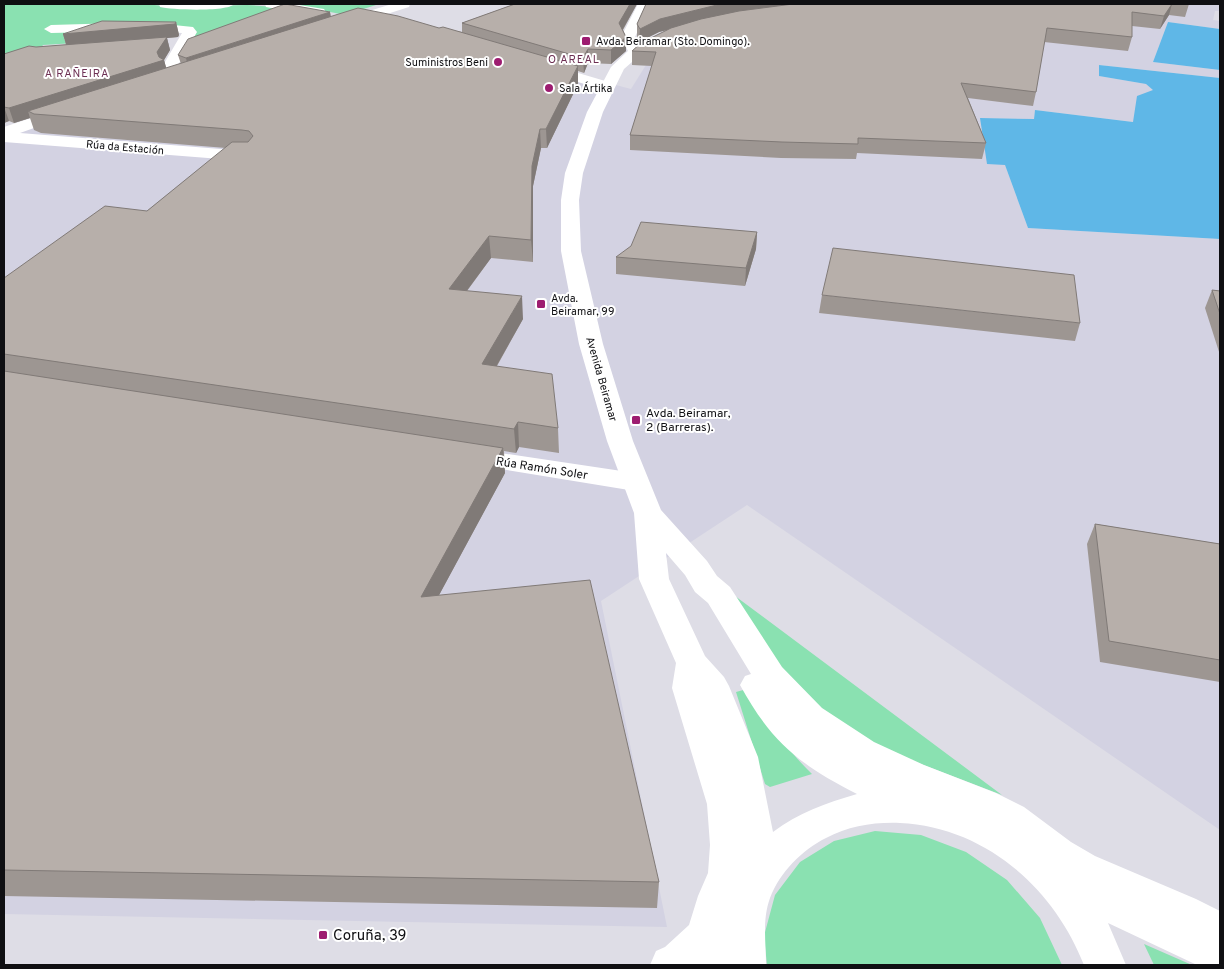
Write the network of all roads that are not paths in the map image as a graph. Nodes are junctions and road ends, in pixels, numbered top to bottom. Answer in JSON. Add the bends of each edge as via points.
{"nodes":[{"id":1,"x":165,"y":4,"type":"edge"},
{"id":2,"x":228,"y":4,"type":"edge"},
{"id":3,"x":271,"y":4,"type":"edge"},
{"id":4,"x":404,"y":4,"type":"edge"},
{"id":5,"x":644,"y":4,"type":"edge"},
{"id":6,"x":362,"y":17,"type":"junction"},
{"id":7,"x":390,"y":22,"type":"edge"},
{"id":8,"x":327,"y":28,"type":"edge"},
{"id":9,"x":51,"y":29,"type":"dead end"},
{"id":10,"x":682,"y":31,"type":"edge"},
{"id":11,"x":184,"y":42,"type":"junction"},
{"id":12,"x":165,"y":44,"type":"edge"},
{"id":13,"x":636,"y":52,"type":"junction"},
{"id":14,"x":531,"y":63,"type":"edge"},
{"id":15,"x":161,"y":81,"type":"edge"},
{"id":16,"x":607,"y":86,"type":"junction"},
{"id":17,"x":82,"y":106,"type":"edge"},
{"id":18,"x":4,"y":132,"type":"edge"},
{"id":19,"x":4,"y":138,"type":"edge"},
{"id":20,"x":246,"y":156,"type":"edge"},
{"id":21,"x":446,"y":453,"type":"edge"},
{"id":22,"x":635,"y":482,"type":"junction"},
{"id":23,"x":648,"y":513,"type":"junction"},
{"id":24,"x":706,"y":584,"type":"junction"},
{"id":25,"x":692,"y":663,"type":"junction"},
{"id":26,"x":920,"y":808,"type":"junction"},
{"id":27,"x":819,"y":821,"type":"junction"},
{"id":28,"x":754,"y":840,"type":"junction"},
{"id":29,"x":742,"y":878,"type":"junction"},
{"id":30,"x":1070,"y":898,"type":"junction"},
{"id":31,"x":1220,"y":932,"type":"edge"},
{"id":32,"x":707,"y":951,"type":"edge"},
{"id":33,"x":1220,"y":955,"type":"edge"},
{"id":34,"x":671,"y":965,"type":"edge"},
{"id":35,"x":745,"y":965,"type":"edge"},
{"id":36,"x":1105,"y":965,"type":"edge"}],
"edges":[{"from":1,"to":2,"type":"main road"},
{"from":3,"to":6,"type":"main road"},
{"from":4,"to":6,"type":"main road"},
{"from":5,"to":13,"type":"main road","via":[[628,37]]},
{"from":6,"to":7,"type":"main road"},
{"from":6,"to":8,"type":"main road"},
{"from":9,"to":11,"type":"main road","via":[[164,27],[188,30],[190,32]]},
{"from":10,"to":13,"type":"main road","name":"Avenida Beiramar"},
{"from":11,"to":12,"type":"main road"},
{"from":11,"to":15,"type":"main road","via":[[169,67],[191,72]]},
{"from":13,"to":16,"type":"main road","name":"Avenida Beiramar","via":[[618,67]]},
{"from":14,"to":16,"type":"main road"},
{"from":16,"to":22,"type":"main road","name":"Avenida Beiramar","via":[[574,173],[570,200],[571,251],[591,344]]},
{"from":17,"to":18,"type":"main road"},
{"from":19,"to":20,"type":"main road","name":"Rúa da Estación"},
{"from":21,"to":22,"type":"main road","name":"Rúa Ramón Soler"},
{"from":22,"to":23,"type":"main road","name":"Avenida Beiramar"},
{"from":23,"to":24,"type":"main road","name":"Avenida Beiramar"},
{"from":23,"to":25,"type":"main road","name":"Avenida Beiramar","via":[[654,579]]},
{"from":24,"to":26,"type":"main road","name":"Avenida Beiramar","via":[[704,598],[764,697],[798,739],[850,774]]},
{"from":24,"to":31,"type":"main road","via":[[719,595],[770,676],[810,718],[834,736],[911,776],[983,804],[1011,819],[1056,854],[1081,868]]},
{"from":25,"to":28,"type":"main road","name":"Avenida Beiramar","via":[[712,686],[740,757]]},
{"from":25,"to":29,"type":"main road","via":[[689,688],[726,804],[729,845]]},
{"from":26,"to":27,"type":"main road","via":[[884,806],[858,809]]},
{"from":26,"to":30,"type":"main road","via":[[961,818],[1001,838],[1038,864]]},
{"from":27,"to":28,"type":"main road","via":[[788,826]]},
{"from":27,"to":29,"type":"main road","via":[[794,836],[772,857]]},
{"from":28,"to":29,"type":"main road","name":"Avenida Beiramar"},
{"from":29,"to":32,"type":"main road","via":[[715,903]]},
{"from":29,"to":35,"type":"main road","via":[[748,906],[743,932]]},
{"from":30,"to":33,"type":"main road","via":[[1100,900]]},
{"from":30,"to":36,"type":"main road","via":[[1093,934]]},
{"from":32,"to":34,"type":"main road"}]}
